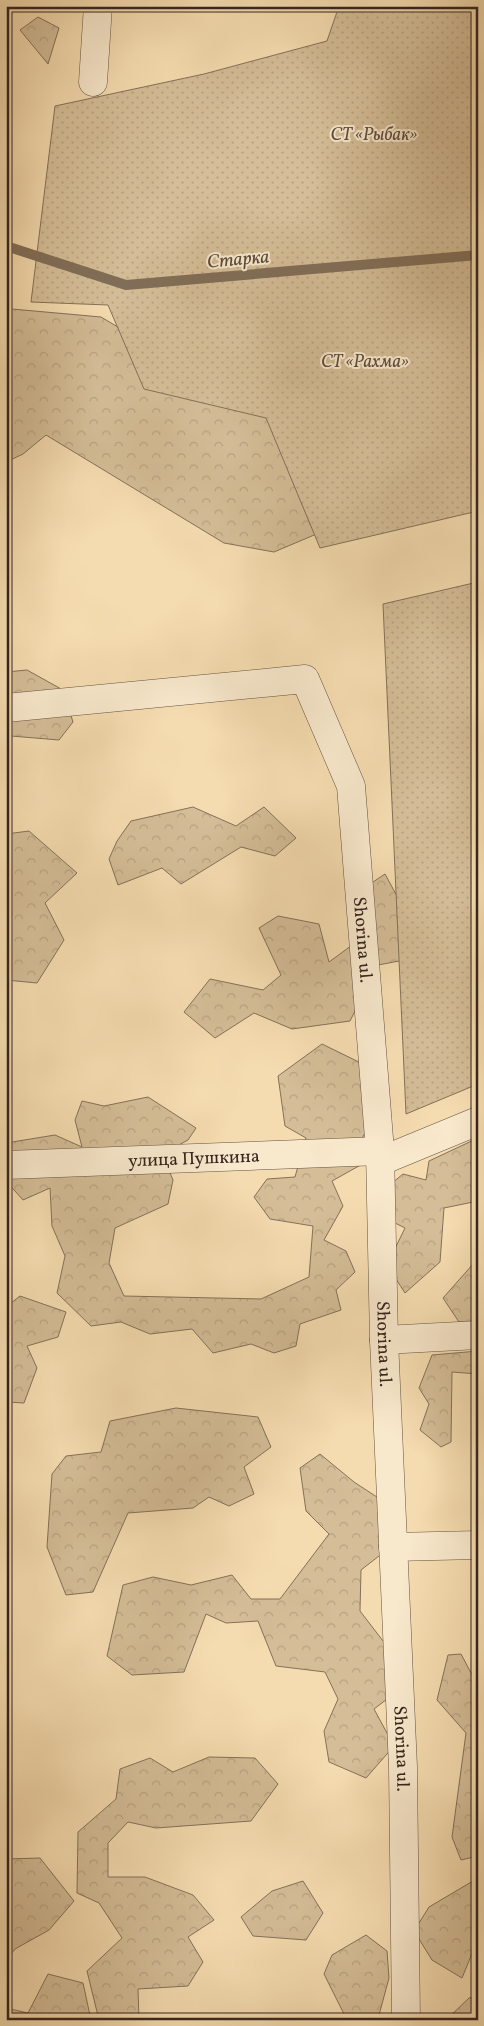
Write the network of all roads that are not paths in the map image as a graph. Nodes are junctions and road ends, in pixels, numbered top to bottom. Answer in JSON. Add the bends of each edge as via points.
{"nodes":[{"id":1,"x":98,"y":6,"type":"edge"},
{"id":2,"x":93,"y":82,"type":"dead end"},
{"id":3,"x":6,"y":708,"type":"edge"},
{"id":4,"x":478,"y":1121,"type":"edge"},
{"id":5,"x":381,"y":1156,"type":"junction"},
{"id":6,"x":6,"y":1165,"type":"edge"},
{"id":7,"x":478,"y":1335,"type":"edge"},
{"id":8,"x":384,"y":1340,"type":"junction"},
{"id":9,"x":478,"y":1545,"type":"edge"},
{"id":10,"x":393,"y":1547,"type":"junction"},
{"id":11,"x":406,"y":2020,"type":"edge"}],
"edges":[{"from":1,"to":2,"type":"street"},
{"from":3,"to":5,"type":"street","name":"Shorina ul.","via":[[305,679],[351,786]]},
{"from":4,"to":5,"type":"street"},
{"from":5,"to":6,"type":"street","name":"улица Пушкина"},
{"from":5,"to":8,"type":"street","name":"Shorina ul."},
{"from":7,"to":8,"type":"street"},
{"from":8,"to":10,"type":"street","name":"Shorina ul."},
{"from":9,"to":10,"type":"street"},
{"from":10,"to":11,"type":"street","name":"Shorina ul.","via":[[403,1768]]}]}
